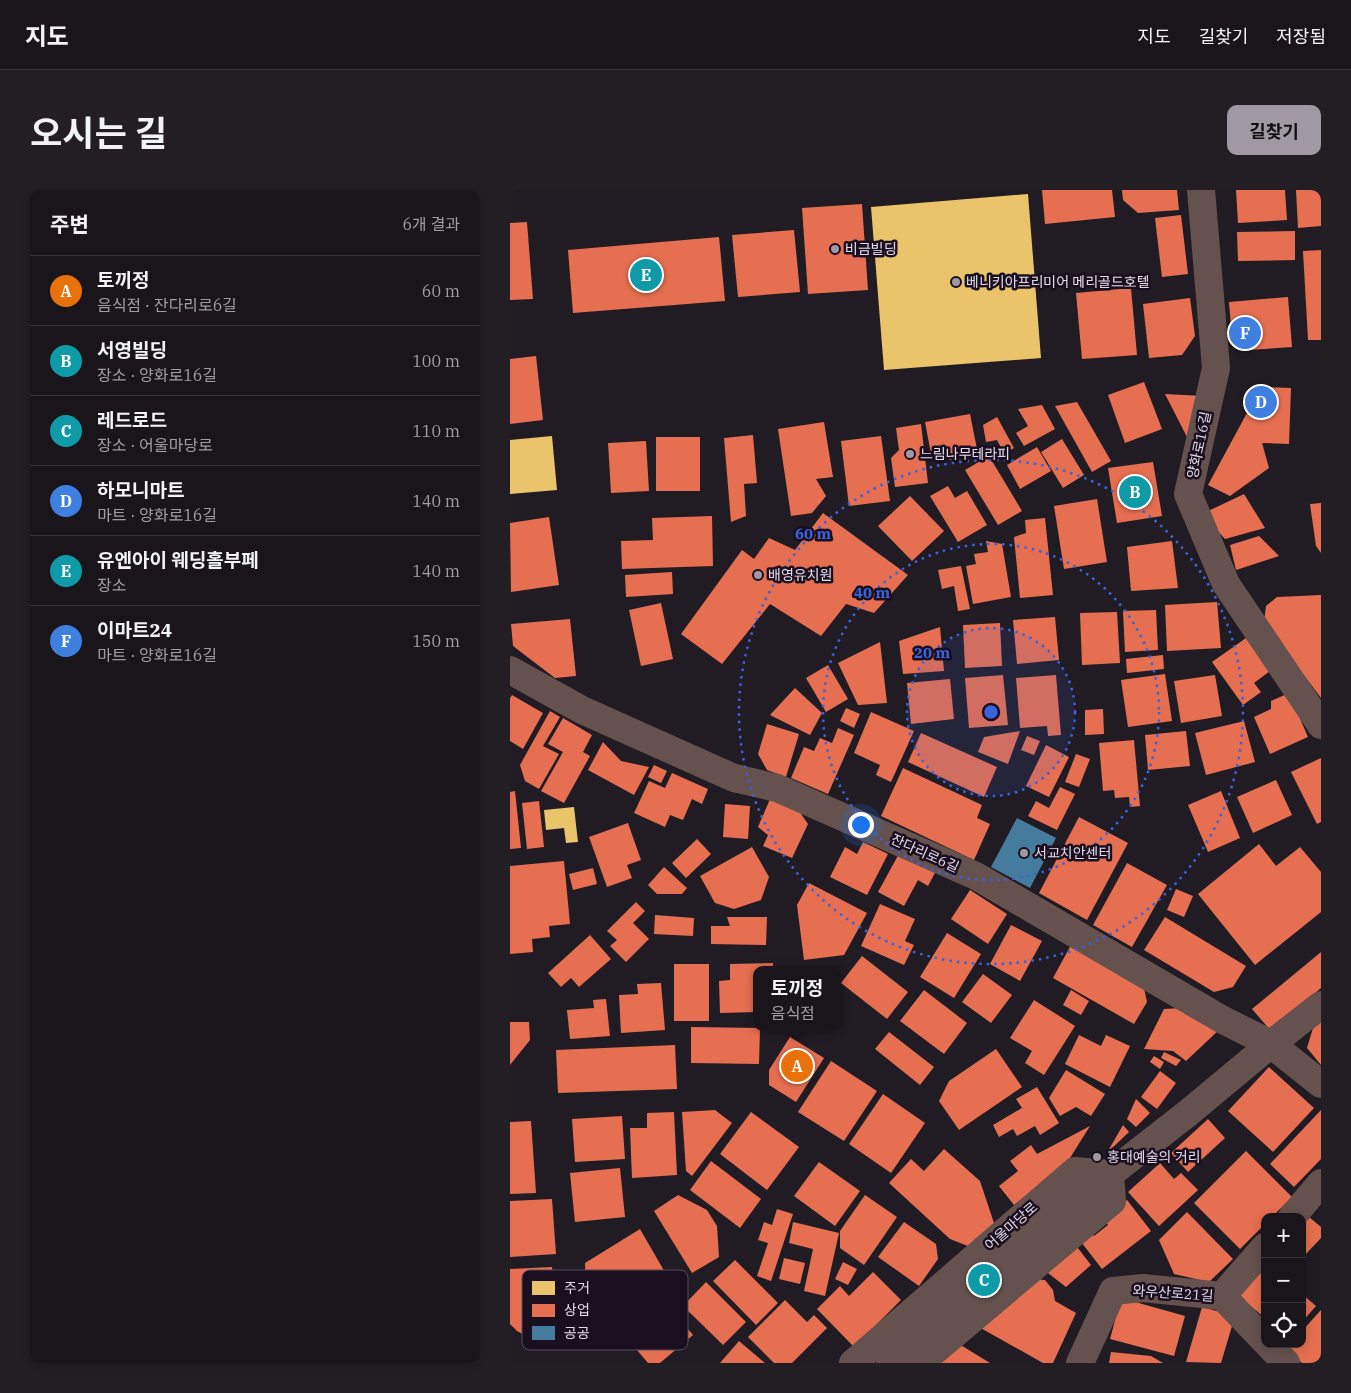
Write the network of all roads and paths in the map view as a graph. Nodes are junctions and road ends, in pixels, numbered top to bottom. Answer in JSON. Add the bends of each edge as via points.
{"nodes":[{"id":1,"x":1200,"y":190,"type":"edge"},
{"id":2,"x":510,"y":670,"type":"edge"},
{"id":3,"x":1321,"y":725,"type":"edge"},
{"id":4,"x":1321,"y":1005,"type":"edge"},
{"id":5,"x":1271,"y":1044,"type":"junction"},
{"id":6,"x":1321,"y":1084,"type":"edge"},
{"id":7,"x":1110,"y":1174,"type":"junction"},
{"id":8,"x":1321,"y":1183,"type":"edge"},
{"id":9,"x":1295,"y":1213,"type":"edge"},
{"id":10,"x":1261,"y":1252,"type":"edge"},
{"id":11,"x":1222,"y":1296,"type":"junction"},
{"id":12,"x":1261,"y":1337,"type":"edge"},
{"id":13,"x":1272,"y":1348,"type":"edge"},
{"id":14,"x":853,"y":1363,"type":"edge"},
{"id":15,"x":890,"y":1363,"type":"edge"},
{"id":16,"x":920,"y":1363,"type":"edge"},
{"id":17,"x":1080,"y":1363,"type":"edge"},
{"id":18,"x":1286,"y":1363,"type":"edge"}],
"edges":[{"from":1,"to":3,"type":"street","name":"양화로16길","via":[[1216,368],[1188,494],[1226,584]]},
{"from":2,"to":5,"type":"street","name":"잔다리로6길","via":[[582,710],[734,778],[777,788],[976,876],[1223,1020]]},
{"from":4,"to":5,"type":"street"},
{"from":5,"to":6,"type":"street"},
{"from":5,"to":7,"type":"street"},
{"from":7,"to":14,"type":"street","name":"어울마당로","via":[[1075,1171]]},
{"from":7,"to":15,"type":"street","via":[[1084,1189]]},
{"from":7,"to":16,"type":"street","via":[[1112,1201]]},
{"from":8,"to":9,"type":"street"},
{"from":10,"to":11,"type":"street","name":"와우산로21길"},
{"from":11,"to":12,"type":"street","name":"와우산로21길"},
{"from":11,"to":17,"type":"street","name":"와우산로21길","via":[[1143,1288],[1113,1291]]},
{"from":13,"to":18,"type":"street"}]}
